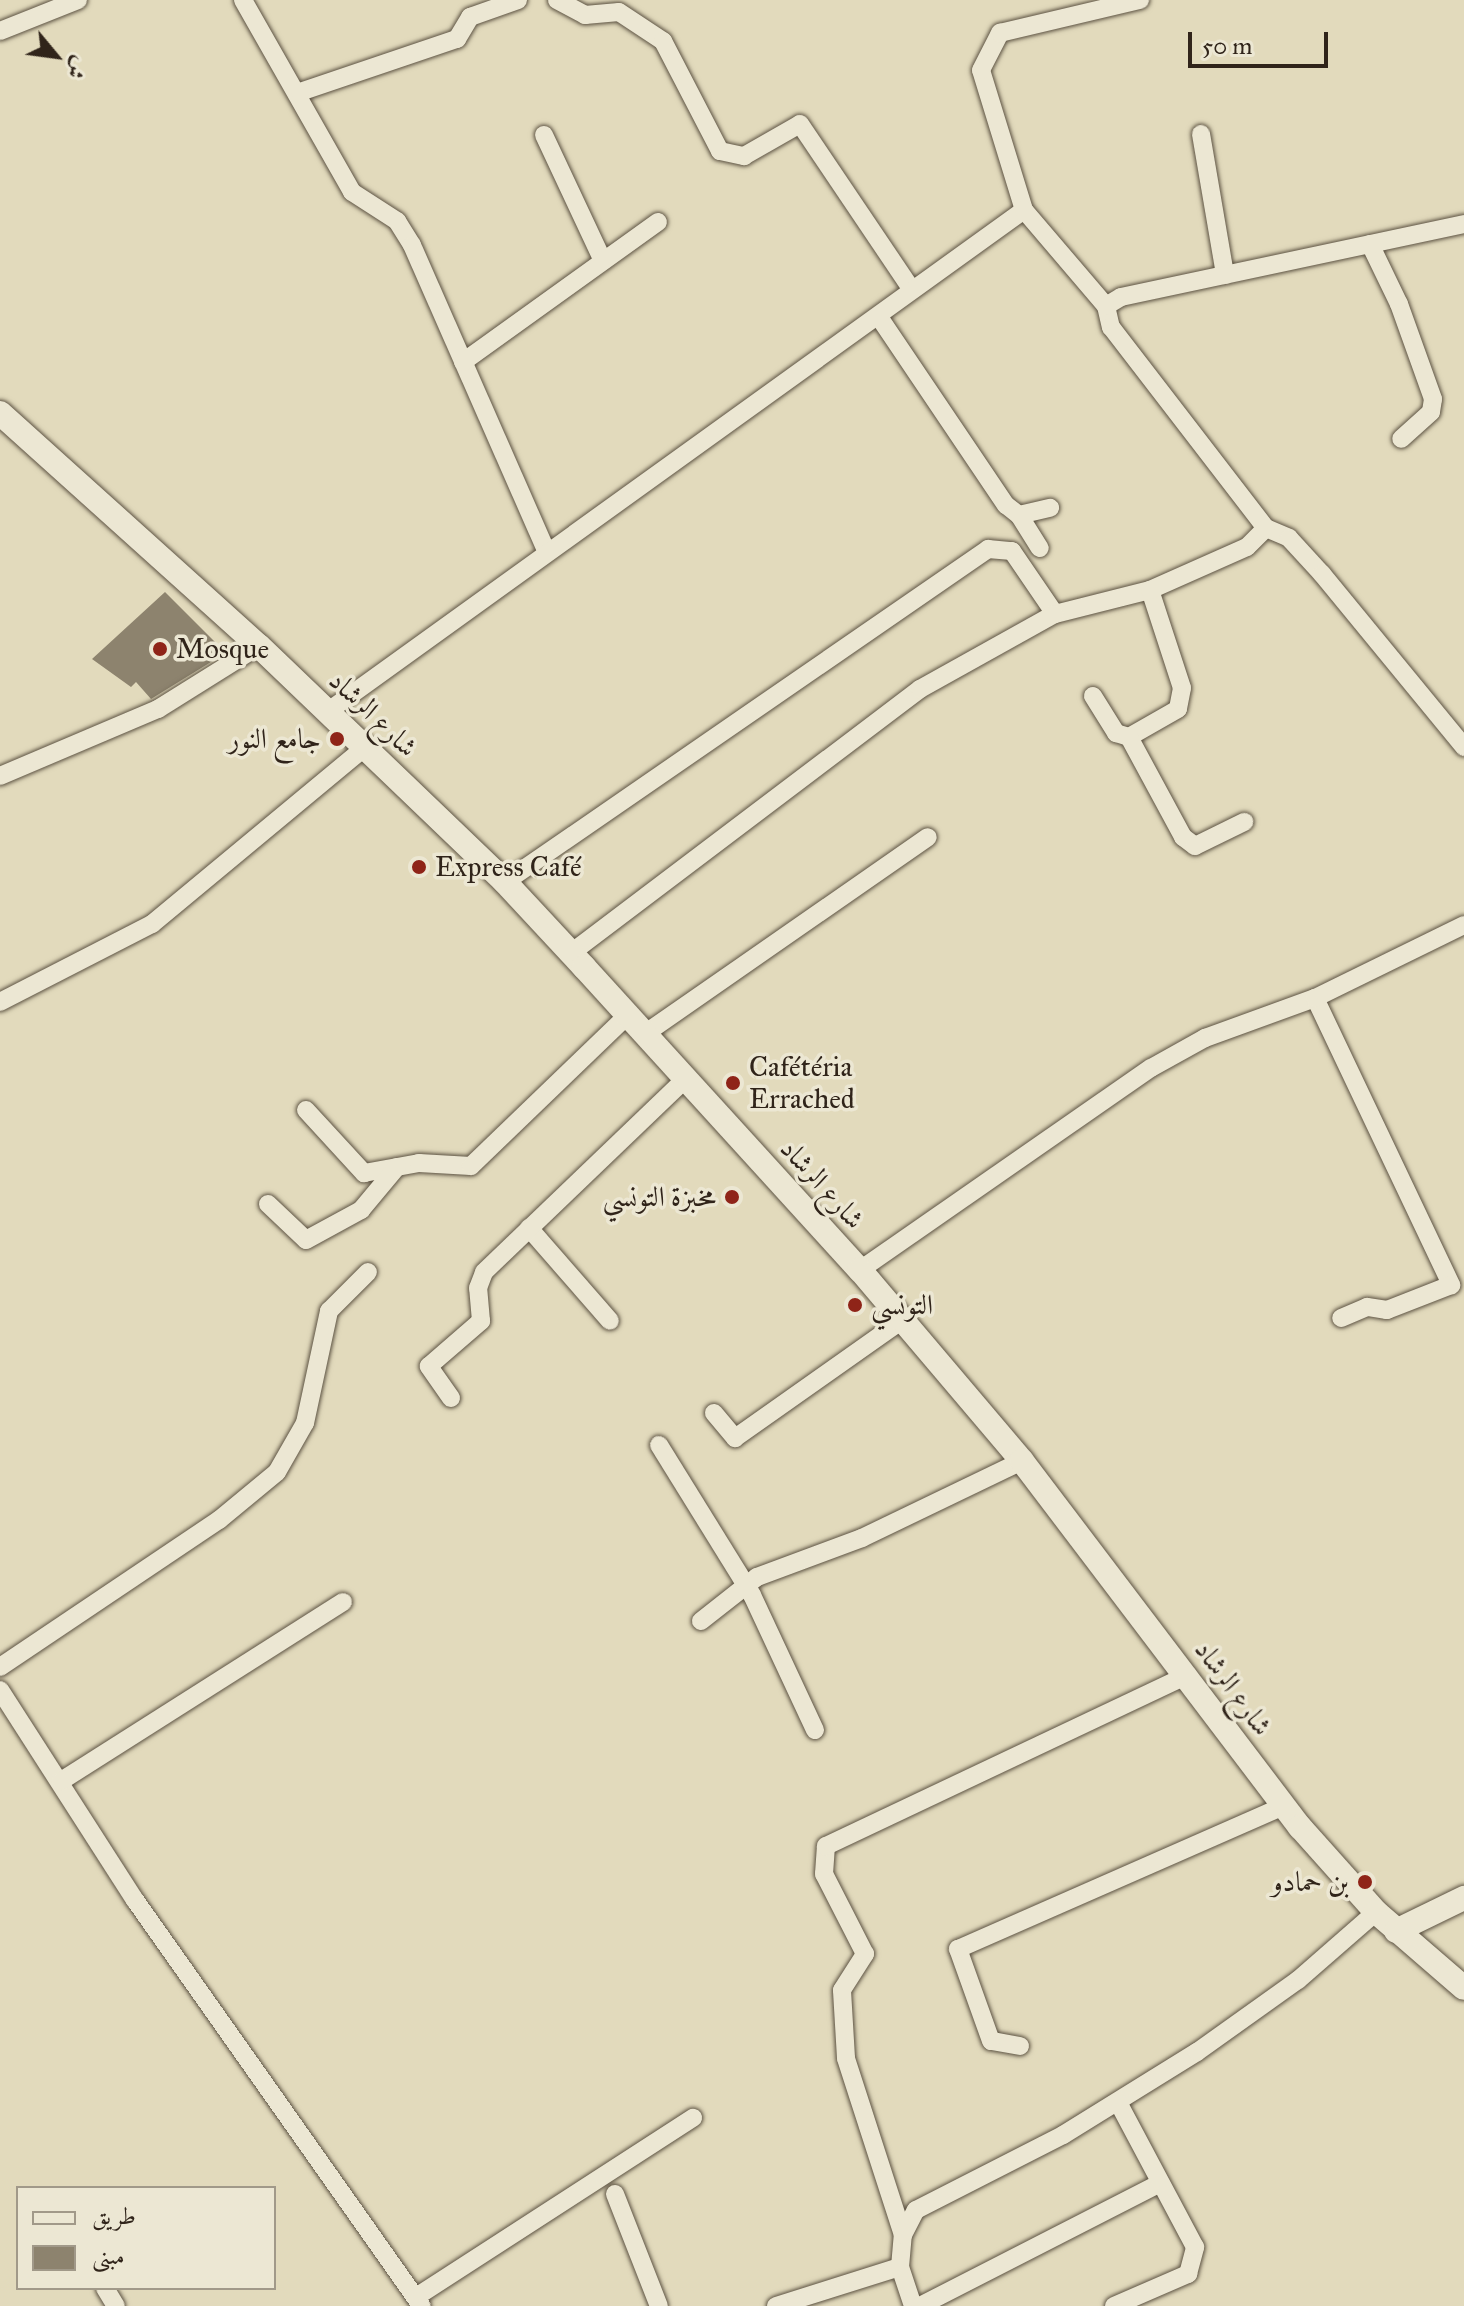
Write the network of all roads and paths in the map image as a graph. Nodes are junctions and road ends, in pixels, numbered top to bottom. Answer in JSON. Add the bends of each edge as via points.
{"nodes":[{"id":1,"x":78,"y":0,"type":"edge"},
{"id":2,"x":243,"y":0,"type":"edge"},
{"id":3,"x":518,"y":0,"type":"edge"},
{"id":4,"x":557,"y":0,"type":"edge"},
{"id":5,"x":1140,"y":0,"type":"edge"},
{"id":6,"x":0,"y":31,"type":"edge"},
{"id":7,"x":300,"y":92,"type":"junction"},
{"id":8,"x":1201,"y":134,"type":"dead end"},
{"id":9,"x":544,"y":135,"type":"dead end"},
{"id":10,"x":1024,"y":210,"type":"junction"},
{"id":11,"x":658,"y":222,"type":"dead end"},
{"id":12,"x":1464,"y":224,"type":"edge"},
{"id":13,"x":1370,"y":244,"type":"junction"},
{"id":14,"x":603,"y":261,"type":"junction"},
{"id":15,"x":1225,"y":275,"type":"junction"},
{"id":16,"x":912,"y":290,"type":"junction"},
{"id":17,"x":1106,"y":306,"type":"junction"},
{"id":18,"x":879,"y":317,"type":"junction"},
{"id":19,"x":463,"y":362,"type":"junction"},
{"id":20,"x":0,"y":413,"type":"edge"},
{"id":21,"x":1401,"y":439,"type":"dead end"},
{"id":22,"x":1050,"y":508,"type":"dead end"},
{"id":23,"x":1019,"y":515,"type":"junction"},
{"id":24,"x":1266,"y":528,"type":"junction"},
{"id":25,"x":1040,"y":548,"type":"dead end"},
{"id":26,"x":546,"y":550,"type":"junction"},
{"id":27,"x":1150,"y":590,"type":"junction"},
{"id":28,"x":1055,"y":614,"type":"junction"},
{"id":29,"x":259,"y":646,"type":"junction"},
{"id":30,"x":1093,"y":696,"type":"dead end"},
{"id":31,"x":327,"y":712,"type":"junction"},
{"id":32,"x":1129,"y":737,"type":"junction"},
{"id":33,"x":365,"y":747,"type":"junction"},
{"id":34,"x":1464,"y":747,"type":"edge"},
{"id":35,"x":0,"y":776,"type":"edge"},
{"id":36,"x":1244,"y":822,"type":"dead end"},
{"id":37,"x":928,"y":837,"type":"dead end"},
{"id":38,"x":505,"y":882,"type":"junction"},
{"id":39,"x":1464,"y":925,"type":"edge"},
{"id":40,"x":571,"y":953,"type":"junction"},
{"id":41,"x":1315,"y":998,"type":"junction"},
{"id":42,"x":0,"y":1002,"type":"edge"},
{"id":43,"x":628,"y":1015,"type":"junction"},
{"id":44,"x":646,"y":1033,"type":"junction"},
{"id":45,"x":686,"y":1078,"type":"junction"},
{"id":46,"x":306,"y":1110,"type":"dead end"},
{"id":47,"x":399,"y":1165,"type":"junction"},
{"id":48,"x":268,"y":1204,"type":"dead end"},
{"id":49,"x":529,"y":1228,"type":"junction"},
{"id":50,"x":860,"y":1270,"type":"junction"},
{"id":51,"x":368,"y":1272,"type":"dead end"},
{"id":52,"x":1457,"y":1285,"type":"edge"},
{"id":53,"x":1341,"y":1318,"type":"dead end"},
{"id":54,"x":902,"y":1320,"type":"junction"},
{"id":55,"x":610,"y":1321,"type":"dead end"},
{"id":56,"x":451,"y":1398,"type":"dead end"},
{"id":57,"x":714,"y":1413,"type":"dead end"},
{"id":58,"x":659,"y":1445,"type":"dead end"},
{"id":59,"x":1022,"y":1461,"type":"junction"},
{"id":60,"x":746,"y":1584,"type":"junction"},
{"id":61,"x":343,"y":1602,"type":"dead end"},
{"id":62,"x":701,"y":1621,"type":"dead end"},
{"id":63,"x":0,"y":1667,"type":"edge"},
{"id":64,"x":1188,"y":1675,"type":"junction"},
{"id":65,"x":0,"y":1690,"type":"edge"},
{"id":66,"x":815,"y":1730,"type":"dead end"},
{"id":67,"x":61,"y":1781,"type":"junction"},
{"id":68,"x":1284,"y":1806,"type":"junction"},
{"id":69,"x":1464,"y":1898,"type":"edge"},
{"id":70,"x":1376,"y":1912,"type":"junction"},
{"id":71,"x":1396,"y":1931,"type":"junction"},
{"id":72,"x":1464,"y":1988,"type":"edge"},
{"id":73,"x":1020,"y":2046,"type":"dead end"},
{"id":74,"x":1118,"y":2102,"type":"junction"},
{"id":75,"x":693,"y":2118,"type":"dead end"},
{"id":76,"x":1160,"y":2183,"type":"junction"},
{"id":77,"x":615,"y":2194,"type":"dead end"},
{"id":78,"x":903,"y":2235,"type":"junction"},
{"id":79,"x":900,"y":2267,"type":"junction"},
{"id":80,"x":419,"y":2302,"type":"edge"},
{"id":81,"x":659,"y":2306,"type":"edge"},
{"id":82,"x":776,"y":2306,"type":"edge"},
{"id":83,"x":913,"y":2306,"type":"edge"},
{"id":84,"x":920,"y":2306,"type":"edge"},
{"id":85,"x":1114,"y":2306,"type":"edge"}],
"edges":[{"from":1,"to":6,"type":"street"},
{"from":2,"to":7,"type":"street"},
{"from":3,"to":7,"type":"street","via":[[470,17],[457,39]]},
{"from":4,"to":16,"type":"street","via":[[585,15],[619,12],[663,41],[720,151],[744,156],[800,124]]},
{"from":5,"to":10,"type":"street","via":[[1000,33],[981,70]]},
{"from":7,"to":19,"type":"street","via":[[352,192],[397,221]]},
{"from":8,"to":15,"type":"street"},
{"from":9,"to":14,"type":"street"},
{"from":10,"to":16,"type":"street"},
{"from":10,"to":17,"type":"street"},
{"from":11,"to":14,"type":"street"},
{"from":12,"to":13,"type":"street"},
{"from":13,"to":15,"type":"street"},
{"from":13,"to":21,"type":"street","via":[[1399,304],[1433,399],[1431,412]]},
{"from":14,"to":19,"type":"street"},
{"from":15,"to":17,"type":"street","via":[[1121,297]]},
{"from":16,"to":18,"type":"street"},
{"from":17,"to":24,"type":"street","via":[[1111,327]]},
{"from":18,"to":23,"type":"street"},
{"from":18,"to":26,"type":"street"},
{"from":19,"to":26,"type":"street"},
{"from":20,"to":29,"type":"street","name":"شارع الرشاد"},
{"from":22,"to":23,"type":"street"},
{"from":23,"to":25,"type":"street"},
{"from":24,"to":27,"type":"street","via":[[1247,547]]},
{"from":24,"to":34,"type":"street","via":[[1289,538],[1322,574]]},
{"from":26,"to":31,"type":"street"},
{"from":27,"to":28,"type":"street"},
{"from":27,"to":32,"type":"street","via":[[1182,688],[1178,709]]},
{"from":28,"to":38,"type":"street","via":[[1012,551],[988,549]]},
{"from":28,"to":40,"type":"street","via":[[920,689]]},
{"from":29,"to":31,"type":"street","name":"شارع الرشاد"},
{"from":29,"to":35,"type":"street","via":[[158,709]]},
{"from":30,"to":32,"type":"street","via":[[1116,733]]},
{"from":31,"to":33,"type":"street","name":"شارع الرشاد"},
{"from":32,"to":36,"type":"street","via":[[1183,837],[1195,846]]},
{"from":33,"to":38,"type":"street","name":"شارع الرشاد"},
{"from":33,"to":42,"type":"street","via":[[152,924]]},
{"from":37,"to":44,"type":"street"},
{"from":38,"to":40,"type":"street","name":"شارع الرشاد"},
{"from":39,"to":41,"type":"street"},
{"from":40,"to":43,"type":"street","name":"شارع الرشاد"},
{"from":41,"to":50,"type":"street","via":[[1205,1038],[1151,1068]]},
{"from":41,"to":52,"type":"street"},
{"from":43,"to":44,"type":"street","name":"شارع الرشاد"},
{"from":43,"to":47,"type":"street","via":[[471,1166]]},
{"from":44,"to":45,"type":"street","name":"شارع الرشاد"},
{"from":45,"to":49,"type":"street"},
{"from":45,"to":50,"type":"street","name":"شارع الرشاد"},
{"from":46,"to":47,"type":"street","via":[[364,1173]]},
{"from":47,"to":48,"type":"street","via":[[375,1199],[306,1240]]},
{"from":49,"to":55,"type":"street"},
{"from":49,"to":56,"type":"street","via":[[484,1272],[478,1288],[481,1321],[429,1366]]},
{"from":50,"to":54,"type":"street","name":"شارع الرشاد"},
{"from":51,"to":63,"type":"street","via":[[329,1311],[305,1423],[277,1472],[219,1520]]},
{"from":52,"to":53,"type":"street","via":[[1387,1310],[1367,1307]]},
{"from":54,"to":57,"type":"street","via":[[735,1438]]},
{"from":54,"to":59,"type":"street","name":"شارع الرشاد"},
{"from":58,"to":60,"type":"street","via":[[731,1568]]},
{"from":59,"to":60,"type":"street","via":[[862,1538]]},
{"from":59,"to":64,"type":"street","name":"شارع الرشاد"},
{"from":60,"to":62,"type":"street"},
{"from":60,"to":66,"type":"street"},
{"from":61,"to":67,"type":"street"},
{"from":64,"to":68,"type":"street","name":"شارع الرشاد"},
{"from":64,"to":78,"type":"street","via":[[826,1846],[824,1874],[865,1954],[842,1990],[846,2058]]},
{"from":65,"to":67,"type":"street"},
{"from":67,"to":80,"type":"street","via":[[293,2131]]},
{"from":68,"to":70,"type":"street","name":"شارع الرشاد"},
{"from":68,"to":73,"type":"street","via":[[958,1949],[991,2041]]},
{"from":69,"to":71,"type":"street"},
{"from":70,"to":71,"type":"street","name":"شارع الرشاد"},
{"from":70,"to":74,"type":"street","via":[[1298,1980]]},
{"from":71,"to":72,"type":"street","name":"شارع الرشاد"},
{"from":74,"to":76,"type":"street"},
{"from":74,"to":78,"type":"street","via":[[916,2210]]},
{"from":75,"to":80,"type":"street"},
{"from":76,"to":84,"type":"street"},
{"from":76,"to":85,"type":"street","via":[[1195,2247],[1188,2274]]},
{"from":77,"to":81,"type":"street"},
{"from":78,"to":79,"type":"street"},
{"from":79,"to":82,"type":"street"},
{"from":79,"to":83,"type":"street"}]}
